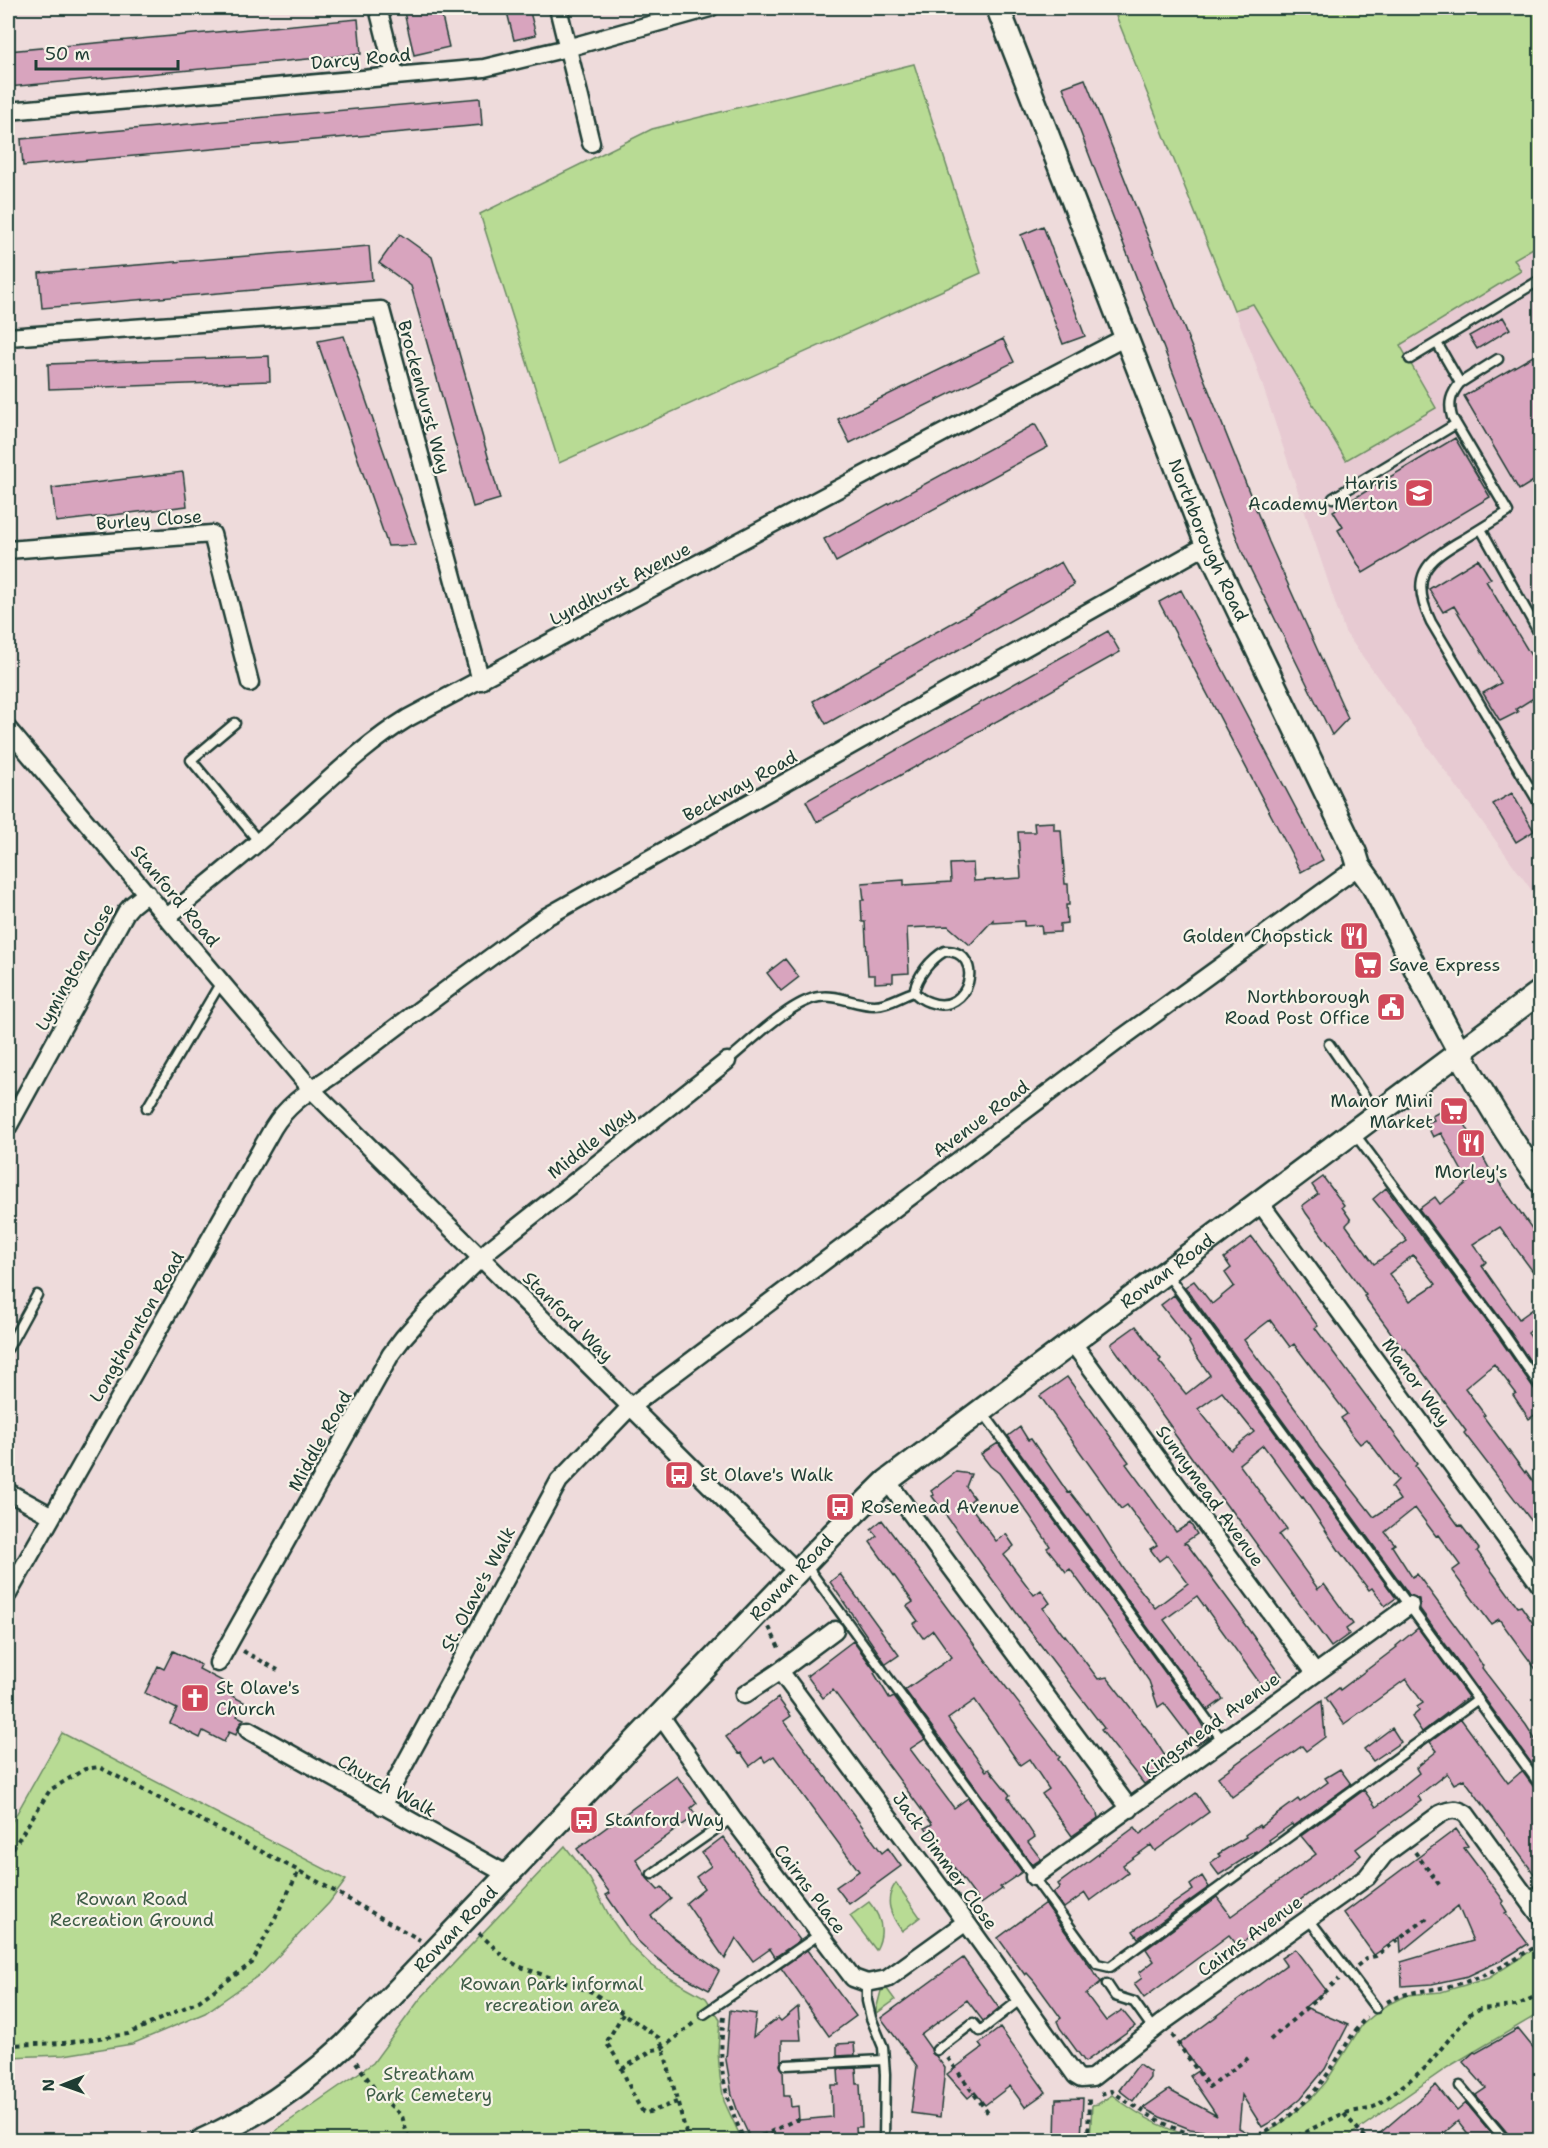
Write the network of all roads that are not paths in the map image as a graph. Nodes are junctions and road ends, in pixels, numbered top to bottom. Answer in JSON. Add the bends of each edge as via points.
{"nodes":[{"id":1,"x":378,"y":8,"type":"edge"},
{"id":2,"x":558,"y":8,"type":"edge"},
{"id":3,"x":710,"y":8,"type":"edge"},
{"id":4,"x":998,"y":8,"type":"edge"},
{"id":5,"x":567,"y":48,"type":"junction"},
{"id":6,"x":394,"y":75,"type":"junction"},
{"id":7,"x":8,"y":111,"type":"edge"},
{"id":8,"x":591,"y":143,"type":"dead end"},
{"id":9,"x":1540,"y":280,"type":"edge"},
{"id":10,"x":8,"y":337,"type":"edge"},
{"id":11,"x":1126,"y":337,"type":"junction"},
{"id":12,"x":1437,"y":343,"type":"junction"},
{"id":13,"x":1410,"y":359,"type":"dead end"},
{"id":14,"x":1498,"y":359,"type":"dead end"},
{"id":15,"x":1460,"y":383,"type":"junction"},
{"id":16,"x":1456,"y":424,"type":"junction"},
{"id":17,"x":1333,"y":498,"type":"dead end"},
{"id":18,"x":1481,"y":529,"type":"junction"},
{"id":19,"x":1207,"y":545,"type":"junction"},
{"id":20,"x":8,"y":550,"type":"edge"},
{"id":21,"x":1540,"y":635,"type":"edge"},
{"id":22,"x":481,"y":681,"type":"junction"},
{"id":23,"x":250,"y":683,"type":"dead end"},
{"id":24,"x":235,"y":723,"type":"dead end"},
{"id":25,"x":8,"y":729,"type":"edge"},
{"id":26,"x":1540,"y":805,"type":"edge"},
{"id":27,"x":259,"y":842,"type":"junction"},
{"id":28,"x":1359,"y":866,"type":"junction"},
{"id":29,"x":147,"y":893,"type":"junction"},
{"id":30,"x":167,"y":918,"type":"junction"},
{"id":31,"x":221,"y":982,"type":"junction"},
{"id":32,"x":914,"y":992,"type":"junction"},
{"id":33,"x":1540,"y":992,"type":"edge"},
{"id":34,"x":1329,"y":1044,"type":"dead end"},
{"id":35,"x":1461,"y":1052,"type":"junction"},
{"id":36,"x":727,"y":1060,"type":"joint"},
{"id":37,"x":312,"y":1090,"type":"junction"},
{"id":38,"x":147,"y":1108,"type":"dead end"},
{"id":39,"x":1378,"y":1114,"type":"junction"},
{"id":40,"x":8,"y":1127,"type":"edge"},
{"id":41,"x":1353,"y":1132,"type":"junction"},
{"id":42,"x":1540,"y":1181,"type":"edge"},
{"id":43,"x":1260,"y":1203,"type":"junction"},
{"id":44,"x":482,"y":1258,"type":"junction"},
{"id":45,"x":1166,"y":1272,"type":"junction"},
{"id":46,"x":37,"y":1295,"type":"dead end"},
{"id":47,"x":1072,"y":1342,"type":"junction"},
{"id":48,"x":8,"y":1348,"type":"edge"},
{"id":49,"x":1540,"y":1386,"type":"edge"},
{"id":50,"x":630,"y":1407,"type":"junction"},
{"id":51,"x":981,"y":1410,"type":"junction"},
{"id":52,"x":887,"y":1481,"type":"junction"},
{"id":53,"x":8,"y":1492,"type":"edge"},
{"id":54,"x":52,"y":1516,"type":"junction"},
{"id":55,"x":801,"y":1567,"type":"junction"},
{"id":56,"x":1540,"y":1585,"type":"edge"},
{"id":57,"x":8,"y":1594,"type":"edge"},
{"id":58,"x":1410,"y":1605,"type":"junction"},
{"id":59,"x":835,"y":1630,"type":"dead end"},
{"id":60,"x":218,"y":1663,"type":"dead end"},
{"id":61,"x":780,"y":1671,"type":"junction"},
{"id":62,"x":1315,"y":1673,"type":"junction"},
{"id":63,"x":744,"y":1695,"type":"dead end"},
{"id":64,"x":1478,"y":1699,"type":"junction"},
{"id":65,"x":660,"y":1715,"type":"junction"},
{"id":66,"x":248,"y":1730,"type":"dead end"},
{"id":67,"x":1222,"y":1740,"type":"junction"},
{"id":68,"x":1540,"y":1785,"type":"edge"},
{"id":69,"x":382,"y":1806,"type":"junction"},
{"id":70,"x":1130,"y":1809,"type":"junction"},
{"id":71,"x":732,"y":1818,"type":"junction"},
{"id":72,"x":652,"y":1874,"type":"dead end"},
{"id":73,"x":508,"y":1875,"type":"junction"},
{"id":74,"x":1034,"y":1877,"type":"junction"},
{"id":75,"x":1534,"y":1893,"type":"edge"},
{"id":76,"x":1540,"y":1916,"type":"edge"},
{"id":77,"x":1308,"y":1918,"type":"junction"},
{"id":78,"x":966,"y":1922,"type":"junction"},
{"id":79,"x":820,"y":1934,"type":"junction"},
{"id":80,"x":867,"y":1983,"type":"junction"},
{"id":81,"x":1107,"y":1984,"type":"dead end"},
{"id":82,"x":1021,"y":1999,"type":"junction"},
{"id":83,"x":1376,"y":2008,"type":"road end"},
{"id":84,"x":705,"y":2014,"type":"road end"},
{"id":85,"x":1158,"y":2026,"type":"junction"},
{"id":86,"x":939,"y":2049,"type":"road end"},
{"id":87,"x":884,"y":2060,"type":"junction"},
{"id":88,"x":786,"y":2065,"type":"dead end"},
{"id":89,"x":1076,"y":2076,"type":"joint"},
{"id":90,"x":1460,"y":2086,"type":"dead end"},
{"id":91,"x":203,"y":2140,"type":"edge"},
{"id":92,"x":884,"y":2140,"type":"edge"},
{"id":93,"x":1505,"y":2140,"type":"edge"}],
"edges":[{"from":1,"to":6,"type":"street"},
{"from":2,"to":5,"type":"street"},
{"from":3,"to":5,"type":"street","name":"Darcy Road"},
{"from":4,"to":11,"type":"main road","name":"Northborough Road"},
{"from":5,"to":6,"type":"street","name":"Darcy Road","via":[[500,65]]},
{"from":5,"to":8,"type":"street"},
{"from":6,"to":7,"type":"street","name":"Darcy Road"},
{"from":9,"to":12,"type":"lane"},
{"from":10,"to":22,"type":"street","name":"Brockenhurst Way","via":[[381,310]]},
{"from":11,"to":19,"type":"main road","name":"Northborough Road"},
{"from":11,"to":22,"type":"street","name":"Lyndhurst Avenue"},
{"from":12,"to":13,"type":"lane"},
{"from":12,"to":15,"type":"lane"},
{"from":14,"to":15,"type":"lane"},
{"from":15,"to":16,"type":"lane","via":[[1450,401]]},
{"from":16,"to":17,"type":"lane"},
{"from":16,"to":18,"type":"lane","via":[[1508,512]]},
{"from":18,"to":21,"type":"lane"},
{"from":18,"to":26,"type":"lane","via":[[1432,559],[1421,587],[1422,598],[1431,622]]},
{"from":19,"to":28,"type":"main road","name":"Northborough Road"},
{"from":19,"to":37,"type":"street","name":"Beckway Road","via":[[546,917]]},
{"from":20,"to":23,"type":"street","name":"Burley Close","via":[[212,534]]},
{"from":22,"to":27,"type":"street","name":"Lyndhurst Avenue","via":[[393,728]]},
{"from":24,"to":27,"type":"lane","via":[[191,760]]},
{"from":25,"to":29,"type":"street","name":"Stanford Road"},
{"from":27,"to":30,"type":"street","name":"Lyndhurst Avenue"},
{"from":28,"to":35,"type":"main road","name":"Northborough Road"},
{"from":28,"to":50,"type":"street","name":"Avenue Road","via":[[1106,1050]]},
{"from":29,"to":30,"type":"street","name":"Stanford Road"},
{"from":29,"to":40,"type":"street","name":"Lymington Close","via":[[126,912]]},
{"from":30,"to":31,"type":"street","name":"Stanford Road"},
{"from":31,"to":37,"type":"street","name":"Stanford Road"},
{"from":31,"to":38,"type":"lane"},
{"from":32,"to":32,"type":"lane","via":[[936,1005],[955,1002],[965,990],[968,965],[960,954],[945,951],[921,975]]},
{"from":32,"to":36,"type":"lane","via":[[874,1005],[821,996],[803,1001]]},
{"from":33,"to":35,"type":"main road","name":"Rowan Road"},
{"from":34,"to":39,"type":"lane"},
{"from":35,"to":39,"type":"main road","name":"Rowan Road"},
{"from":35,"to":42,"type":"main road","name":"Northborough Road","via":[[1498,1119]]},
{"from":36,"to":44,"type":"street","name":"Middle Way"},
{"from":37,"to":44,"type":"street","name":"Stanford Way"},
{"from":37,"to":54,"type":"street","name":"Longthornton Road","via":[[280,1116]]},
{"from":39,"to":41,"type":"main road","name":"Rowan Road"},
{"from":41,"to":43,"type":"main road","name":"Rowan Road"},
{"from":41,"to":49,"type":"lane"},
{"from":43,"to":45,"type":"main road","name":"Rowan Road"},
{"from":43,"to":56,"type":"street","name":"Manor Way"},
{"from":44,"to":50,"type":"street","name":"Stanford Way"},
{"from":44,"to":60,"type":"street","name":"Middle Road","via":[[395,1347]]},
{"from":45,"to":47,"type":"main road","name":"Rowan Road"},
{"from":45,"to":58,"type":"lane"},
{"from":46,"to":48,"type":"lane"},
{"from":47,"to":51,"type":"main road","name":"Rowan Road"},
{"from":47,"to":62,"type":"street","name":"Sunnymead Avenue"},
{"from":50,"to":55,"type":"street","name":"Stanford Way"},
{"from":50,"to":69,"type":"street","name":"St. Olave's Walk","via":[[559,1481]]},
{"from":51,"to":52,"type":"main road","name":"Rowan Road"},
{"from":51,"to":67,"type":"lane"},
{"from":52,"to":55,"type":"main road","name":"Rowan Road"},
{"from":52,"to":70,"type":"street"},
{"from":53,"to":54,"type":"street"},
{"from":54,"to":57,"type":"street","name":"Longthornton Road"},
{"from":55,"to":65,"type":"main road","name":"Rowan Road"},
{"from":55,"to":74,"type":"lane"},
{"from":58,"to":62,"type":"street","name":"Kingsmead Avenue"},
{"from":58,"to":64,"type":"lane"},
{"from":59,"to":61,"type":"street"},
{"from":61,"to":63,"type":"street"},
{"from":61,"to":78,"type":"street","name":"Jack Dimmer Close"},
{"from":62,"to":67,"type":"street","name":"Kingsmead Avenue"},
{"from":64,"to":68,"type":"lane"},
{"from":64,"to":74,"type":"lane","via":[[1110,1967],[1097,1964]]},
{"from":65,"to":71,"type":"street","name":"Cairns Place"},
{"from":65,"to":73,"type":"main road","name":"Rowan Road"},
{"from":66,"to":69,"type":"street","name":"Church Walk"},
{"from":67,"to":70,"type":"street","name":"Kingsmead Avenue"},
{"from":69,"to":73,"type":"street","name":"Church Walk"},
{"from":70,"to":74,"type":"street","name":"Kingsmead Avenue"},
{"from":71,"to":72,"type":"lane"},
{"from":71,"to":79,"type":"street","name":"Cairns Place"},
{"from":73,"to":91,"type":"main road","name":"Rowan Road","via":[[328,2060],[271,2104]]},
{"from":75,"to":76,"type":"street"},
{"from":75,"to":77,"type":"street","name":"Cairns Avenue","via":[[1458,1809],[1440,1814],[1384,1855],[1367,1877]]},
{"from":77,"to":83,"type":"lane"},
{"from":77,"to":85,"type":"street","name":"Cairns Avenue"},
{"from":78,"to":80,"type":"street","via":[[895,1974]]},
{"from":78,"to":82,"type":"street","name":"Jack Dimmer Close"},
{"from":79,"to":80,"type":"street","name":"Cairns Place","via":[[847,1971]]},
{"from":79,"to":84,"type":"lane"},
{"from":80,"to":87,"type":"lane","via":[[867,2001]]},
{"from":81,"to":85,"type":"lane","via":[[1115,1996],[1134,2001]]},
{"from":82,"to":86,"type":"lane","via":[[980,2031],[973,2023]]},
{"from":82,"to":89,"type":"street","name":"Jack Dimmer Close"},
{"from":85,"to":89,"type":"street","name":"Cairns Avenue","via":[[1092,2078]]},
{"from":87,"to":88,"type":"lane"},
{"from":87,"to":92,"type":"lane"},
{"from":90,"to":93,"type":"lane"}]}
